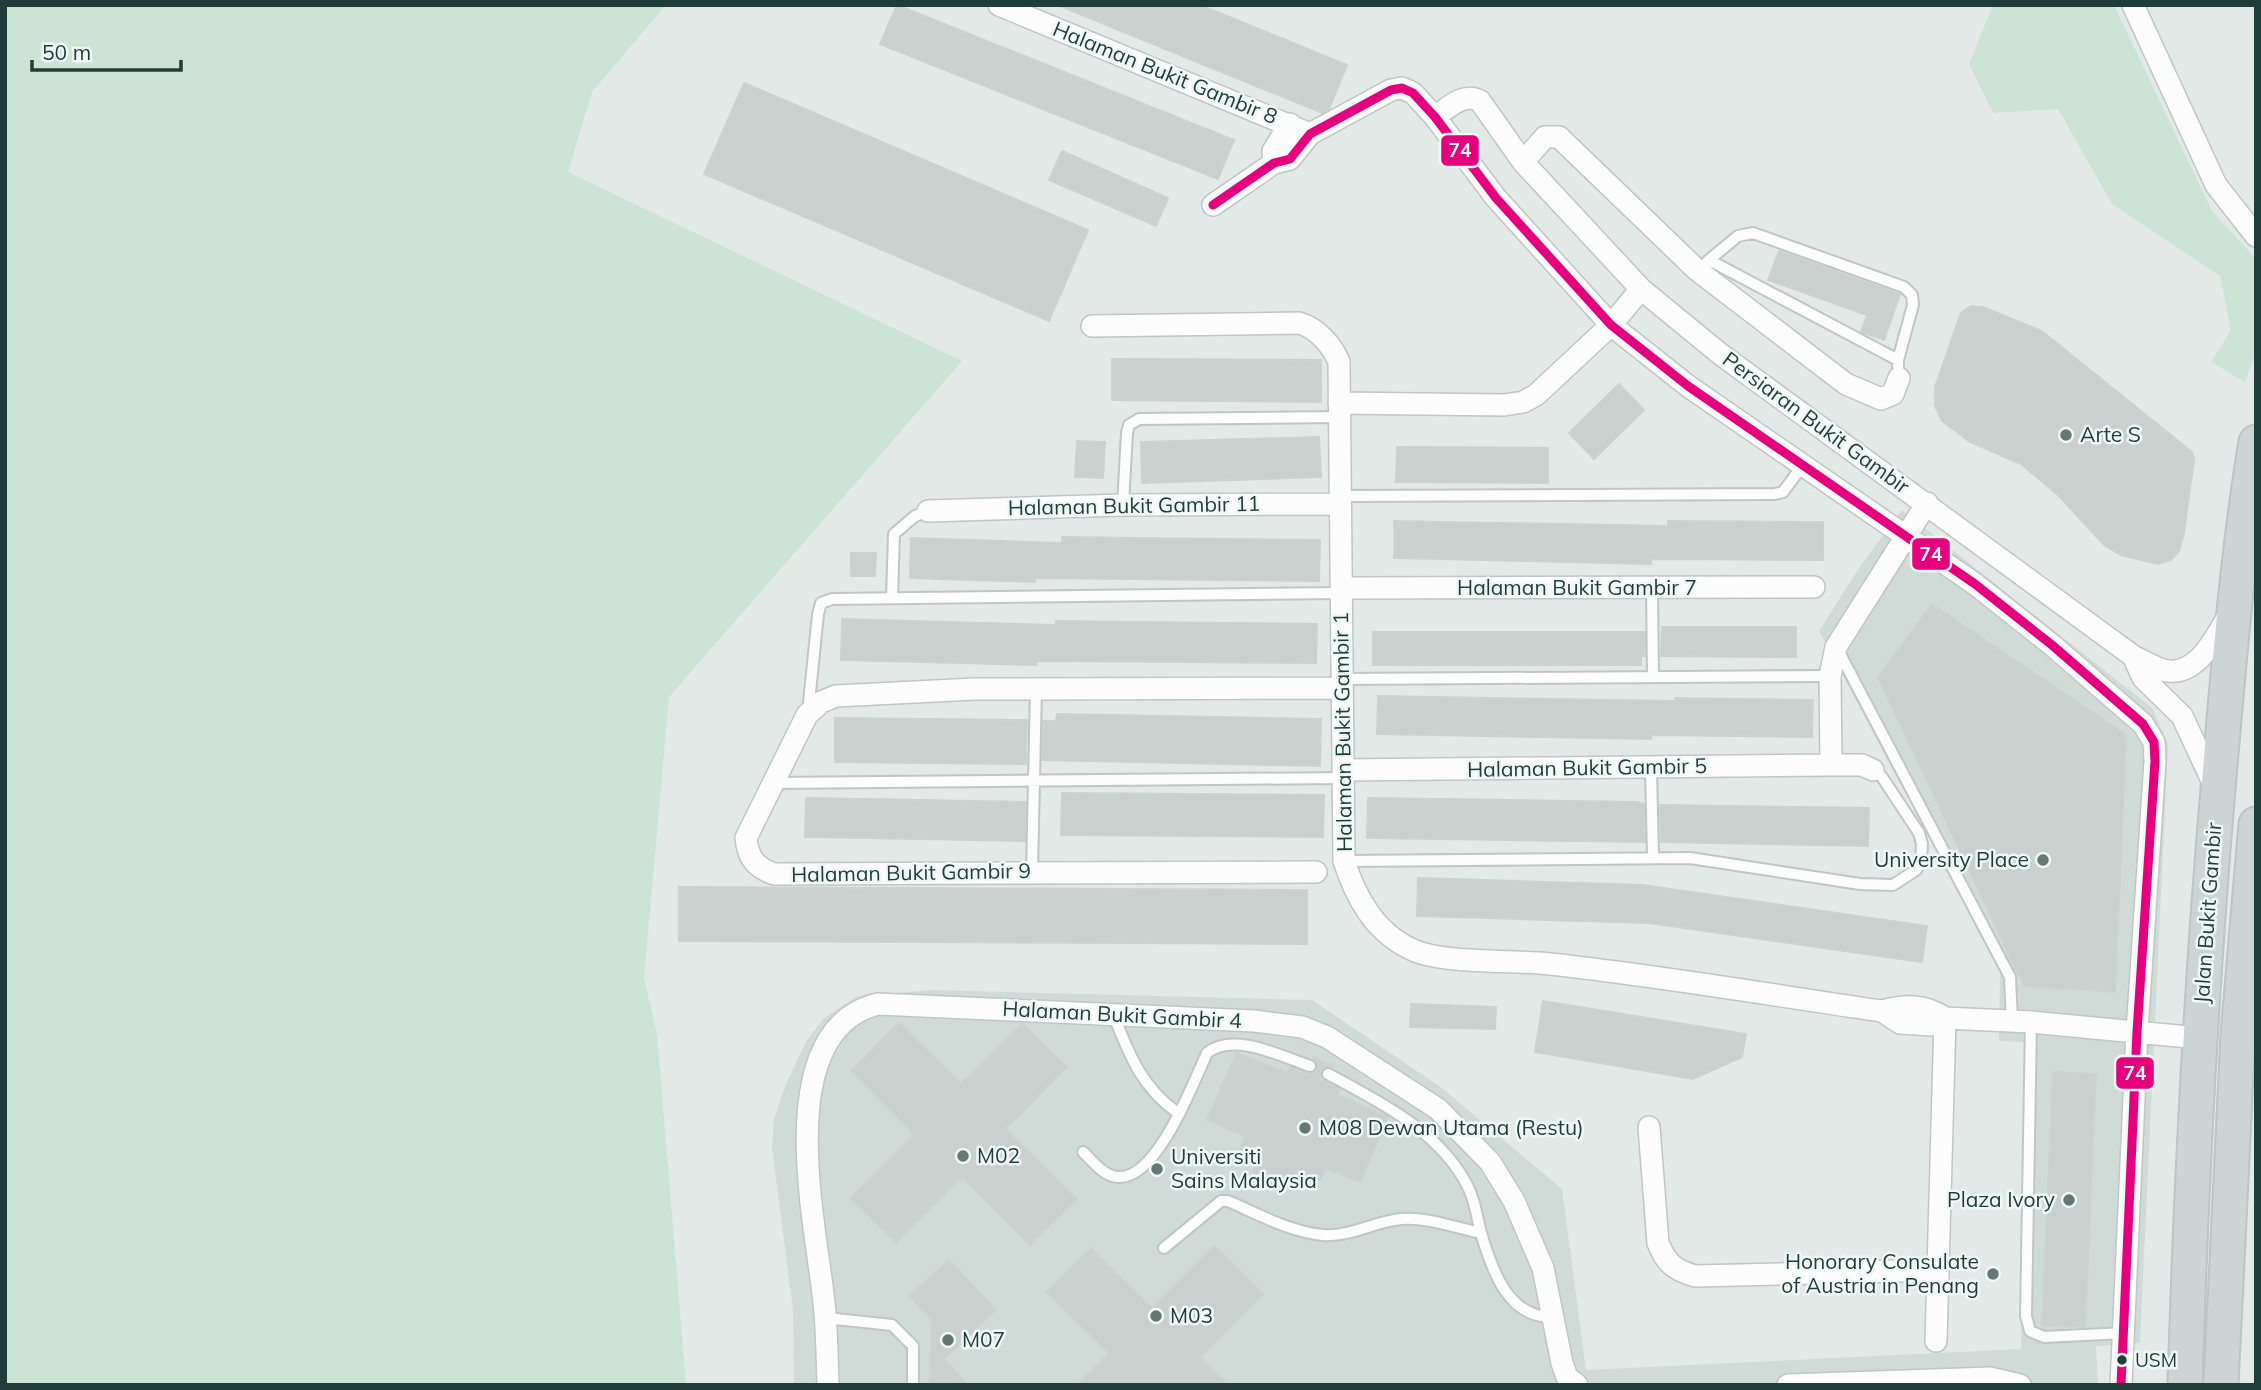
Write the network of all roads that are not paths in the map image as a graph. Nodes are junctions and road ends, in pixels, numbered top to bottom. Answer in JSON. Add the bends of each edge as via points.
{"nodes":[{"id":1,"x":999,"y":5,"type":"edge"},
{"id":2,"x":2133,"y":5,"type":"edge"},
{"id":3,"x":1435,"y":117,"type":"junction"},
{"id":4,"x":1290,"y":124,"type":"junction"},
{"id":5,"x":1310,"y":134,"type":"junction"},
{"id":6,"x":1523,"y":162,"type":"junction"},
{"id":7,"x":1274,"y":163,"type":"junction"},
{"id":8,"x":1213,"y":205,"type":"dead end"},
{"id":9,"x":2252,"y":229,"type":"edge"},
{"id":10,"x":1703,"y":265,"type":"junction"},
{"id":11,"x":1641,"y":289,"type":"junction"},
{"id":12,"x":1611,"y":325,"type":"junction"},
{"id":13,"x":1092,"y":326,"type":"dead end"},
{"id":14,"x":1898,"y":369,"type":"junction"},
{"id":15,"x":1339,"y":410,"type":"junction"},
{"id":16,"x":2256,"y":442,"type":"edge"},
{"id":17,"x":1803,"y":466,"type":"junction"},
{"id":18,"x":1340,"y":500,"type":"junction"},
{"id":19,"x":1927,"y":503,"type":"junction"},
{"id":20,"x":1123,"y":505,"type":"junction"},
{"id":21,"x":928,"y":511,"type":"joint"},
{"id":22,"x":1906,"y":537,"type":"junction"},
{"id":23,"x":1814,"y":587,"type":"dead end"},
{"id":24,"x":1652,"y":588,"type":"junction"},
{"id":25,"x":1341,"y":591,"type":"junction"},
{"id":26,"x":892,"y":598,"type":"junction"},
{"id":27,"x":2233,"y":608,"type":"junction"},
{"id":28,"x":1836,"y":647,"type":"junction"},
{"id":29,"x":2133,"y":656,"type":"junction"},
{"id":30,"x":1830,"y":676,"type":"junction"},
{"id":31,"x":1653,"y":677,"type":"junction"},
{"id":32,"x":1342,"y":684,"type":"junction"},
{"id":33,"x":1036,"y":688,"type":"junction"},
{"id":34,"x":807,"y":715,"type":"junction"},
{"id":35,"x":1831,"y":765,"type":"junction"},
{"id":36,"x":1651,"y":768,"type":"junction"},
{"id":37,"x":1873,"y":769,"type":"joint"},
{"id":38,"x":1343,"y":774,"type":"junction"},
{"id":39,"x":1034,"y":780,"type":"junction"},
{"id":40,"x":772,"y":783,"type":"junction"},
{"id":41,"x":2217,"y":792,"type":"junction"},
{"id":42,"x":2256,"y":824,"type":"edge"},
{"id":43,"x":1653,"y":857,"type":"junction"},
{"id":44,"x":1344,"y":860,"type":"junction"},
{"id":45,"x":1032,"y":872,"type":"junction"},
{"id":46,"x":1316,"y":872,"type":"dead end"},
{"id":47,"x":1114,"y":1014,"type":"junction"},
{"id":48,"x":1945,"y":1018,"type":"junction"},
{"id":49,"x":2021,"y":1021,"type":"junction"},
{"id":50,"x":2137,"y":1032,"type":"junction"},
{"id":51,"x":2199,"y":1038,"type":"junction"},
{"id":52,"x":1310,"y":1066,"type":"dead end"},
{"id":53,"x":1328,"y":1074,"type":"dead end"},
{"id":54,"x":1178,"y":1113,"type":"junction"},
{"id":55,"x":1649,"y":1127,"type":"dead end"},
{"id":56,"x":1083,"y":1152,"type":"dead end"},
{"id":57,"x":1481,"y":1233,"type":"junction"},
{"id":58,"x":1164,"y":1248,"type":"dead end"},
{"id":59,"x":1936,"y":1270,"type":"junction"},
{"id":60,"x":1554,"y":1317,"type":"junction"},
{"id":61,"x":826,"y":1318,"type":"junction"},
{"id":62,"x":2125,"y":1333,"type":"junction"},
{"id":63,"x":1936,"y":1341,"type":"dead end"},
{"id":64,"x":828,"y":1385,"type":"edge"},
{"id":65,"x":913,"y":1385,"type":"edge"},
{"id":66,"x":1577,"y":1385,"type":"edge"},
{"id":67,"x":1788,"y":1385,"type":"edge"},
{"id":68,"x":2020,"y":1385,"type":"edge"},
{"id":69,"x":2121,"y":1385,"type":"edge"},
{"id":70,"x":2185,"y":1385,"type":"edge"},
{"id":71,"x":2221,"y":1385,"type":"edge"}],
"edges":[{"from":1,"to":4,"type":"street","name":"Halaman Bukit Gambir 8"},
{"from":2,"to":9,"type":"street","via":[[2216,185]]},
{"from":3,"to":5,"type":"street","via":[[1413,93],[1402,88]]},
{"from":3,"to":6,"type":"street","name":"Persiaran Bukit Gambir","via":[[1464,98],[1480,101]]},
{"from":3,"to":12,"type":"street","via":[[1496,198]]},
{"from":4,"to":5,"type":"street","name":"Halaman Bukit Gambir 8"},
{"from":4,"to":7,"type":"street","via":[[1273,152]]},
{"from":5,"to":7,"type":"street","via":[[1290,159]]},
{"from":6,"to":10,"type":"street","via":[[1545,137],[1559,137]]},
{"from":6,"to":11,"type":"street","name":"Persiaran Bukit Gambir"},
{"from":7,"to":8,"type":"street"},
{"from":10,"to":14,"type":"lane"},
{"from":10,"to":14,"type":"street","via":[[1846,384],[1881,399],[1893,394]]},
{"from":10,"to":14,"type":"lane","via":[[1738,236],[1753,233],[1904,287],[1912,295],[1913,306]]},
{"from":11,"to":12,"type":"street"},
{"from":11,"to":19,"type":"street","name":"Persiaran Bukit Gambir","via":[[1719,353]]},
{"from":12,"to":15,"type":"street","via":[[1523,402]]},
{"from":12,"to":17,"type":"street","via":[[1688,386]]},
{"from":13,"to":15,"type":"street","name":"Halaman Bukit Gambir 1","via":[[1307,325],[1336,355]]},
{"from":15,"to":18,"type":"street","name":"Halaman Bukit Gambir 1"},
{"from":15,"to":20,"type":"lane","via":[[1139,419],[1129,425],[1127,433]]},
{"from":16,"to":27,"type":"main road","name":"Jalan Bukit Gambir"},
{"from":17,"to":18,"type":"lane","via":[[1783,492],[1774,495]]},
{"from":17,"to":22,"type":"street"},
{"from":18,"to":20,"type":"street","name":"Halaman Bukit Gambir 11"},
{"from":18,"to":25,"type":"street","name":"Halaman Bukit Gambir 1"},
{"from":19,"to":22,"type":"street"},
{"from":19,"to":29,"type":"street","name":"Persiaran Bukit Gambir"},
{"from":20,"to":21,"type":"street","name":"Halaman Bukit Gambir 11"},
{"from":21,"to":26,"type":"lane","via":[[894,534]]},
{"from":22,"to":28,"type":"street"},
{"from":22,"to":50,"type":"street","via":[[2052,645],[2124,705],[2154,743]]},
{"from":23,"to":24,"type":"street","name":"Halaman Bukit Gambir 7"},
{"from":24,"to":25,"type":"street","name":"Halaman Bukit Gambir 7"},
{"from":24,"to":31,"type":"lane"},
{"from":25,"to":26,"type":"lane"},
{"from":25,"to":32,"type":"street","name":"Halaman Bukit Gambir 1"},
{"from":26,"to":34,"type":"lane","via":[[821,603]]},
{"from":27,"to":29,"type":"street","name":"Persiaran Bukit Gambir","via":[[2208,648],[2189,667],[2163,670]]},
{"from":27,"to":41,"type":"main road","name":"Jalan Bukit Gambir"},
{"from":28,"to":30,"type":"street"},
{"from":28,"to":49,"type":"lane","via":[[2010,977]]},
{"from":29,"to":41,"type":"street","name":"Persiaran Bukit Gambir","via":[[2143,677],[2182,716]]},
{"from":30,"to":31,"type":"lane"},
{"from":30,"to":35,"type":"street"},
{"from":31,"to":32,"type":"lane"},
{"from":32,"to":33,"type":"street","name":"Halaman Bukit Gambir 9"},
{"from":32,"to":38,"type":"street","name":"Halaman Bukit Gambir 1"},
{"from":33,"to":34,"type":"street","name":"Halaman Bukit Gambir 9","via":[[836,696]]},
{"from":33,"to":39,"type":"lane"},
{"from":34,"to":40,"type":"street","name":"Halaman Bukit Gambir 9"},
{"from":35,"to":36,"type":"street","name":"Halaman Bukit Gambir 5"},
{"from":35,"to":37,"type":"street","name":"Halaman Bukit Gambir 5"},
{"from":36,"to":38,"type":"street","name":"Halaman Bukit Gambir 5"},
{"from":36,"to":43,"type":"lane"},
{"from":37,"to":43,"type":"lane","via":[[1919,833],[1922,844],[1916,870],[1893,885]]},
{"from":38,"to":39,"type":"lane"},
{"from":38,"to":44,"type":"street","name":"Halaman Bukit Gambir 1"},
{"from":39,"to":40,"type":"lane"},
{"from":39,"to":45,"type":"lane"},
{"from":40,"to":45,"type":"street","name":"Halaman Bukit Gambir 9","via":[[746,838],[752,861],[774,874]]},
{"from":41,"to":51,"type":"main road","name":"Jalan Bukit Gambir"},
{"from":42,"to":71,"type":"main road","name":"Jalan Bukit Gambir","via":[[2238,1035]]},
{"from":43,"to":44,"type":"lane"},
{"from":44,"to":48,"type":"street","name":"Halaman Bukit Gambir 1","via":[[1353,890],[1370,916],[1415,951],[1583,967],[1882,1011],[1901,1006],[1930,1008]]},
{"from":45,"to":46,"type":"street","name":"Halaman Bukit Gambir 9"},
{"from":47,"to":54,"type":"lane","via":[[1143,1081]]},
{"from":47,"to":60,"type":"street","name":"Halaman Bukit Gambir 4","via":[[1301,1027],[1327,1037],[1412,1091],[1438,1109],[1490,1162],[1514,1200],[1543,1268]]},
{"from":47,"to":61,"type":"street","name":"Halaman Bukit Gambir 4","via":[[878,1004],[849,1016],[825,1048],[807,1116]]},
{"from":48,"to":49,"type":"street","name":"Halaman Bukit Gambir 1"},
{"from":48,"to":59,"type":"street"},
{"from":49,"to":50,"type":"street","name":"Halaman Bukit Gambir 1"},
{"from":49,"to":62,"type":"lane","via":[[2026,1316],[2030,1331],[2044,1337]]},
{"from":50,"to":51,"type":"street","name":"Halaman Bukit Gambir 1"},
{"from":50,"to":62,"type":"street"},
{"from":51,"to":70,"type":"main road","name":"Jalan Bukit Gambir"},
{"from":52,"to":54,"type":"lane","via":[[1242,1045],[1219,1045],[1207,1053]]},
{"from":53,"to":57,"type":"lane","via":[[1398,1115],[1453,1161],[1469,1189]]},
{"from":54,"to":56,"type":"lane","via":[[1157,1152],[1129,1175],[1105,1173]]},
{"from":55,"to":59,"type":"street","via":[[1658,1243],[1664,1259],[1676,1270],[1695,1276]]},
{"from":57,"to":58,"type":"lane","via":[[1404,1219],[1326,1235],[1221,1200]]},
{"from":57,"to":60,"type":"lane","via":[[1500,1284],[1516,1305],[1540,1318]]},
{"from":59,"to":63,"type":"street"},
{"from":60,"to":66,"type":"street","name":"Halaman Bukit Gambir 4","via":[[1567,1377]]},
{"from":61,"to":64,"type":"street","name":"Halaman Bukit Gambir 4"},
{"from":61,"to":65,"type":"lane","via":[[892,1325],[913,1346]]},
{"from":62,"to":69,"type":"street"},
{"from":67,"to":68,"type":"street","via":[[1990,1378]]}]}
